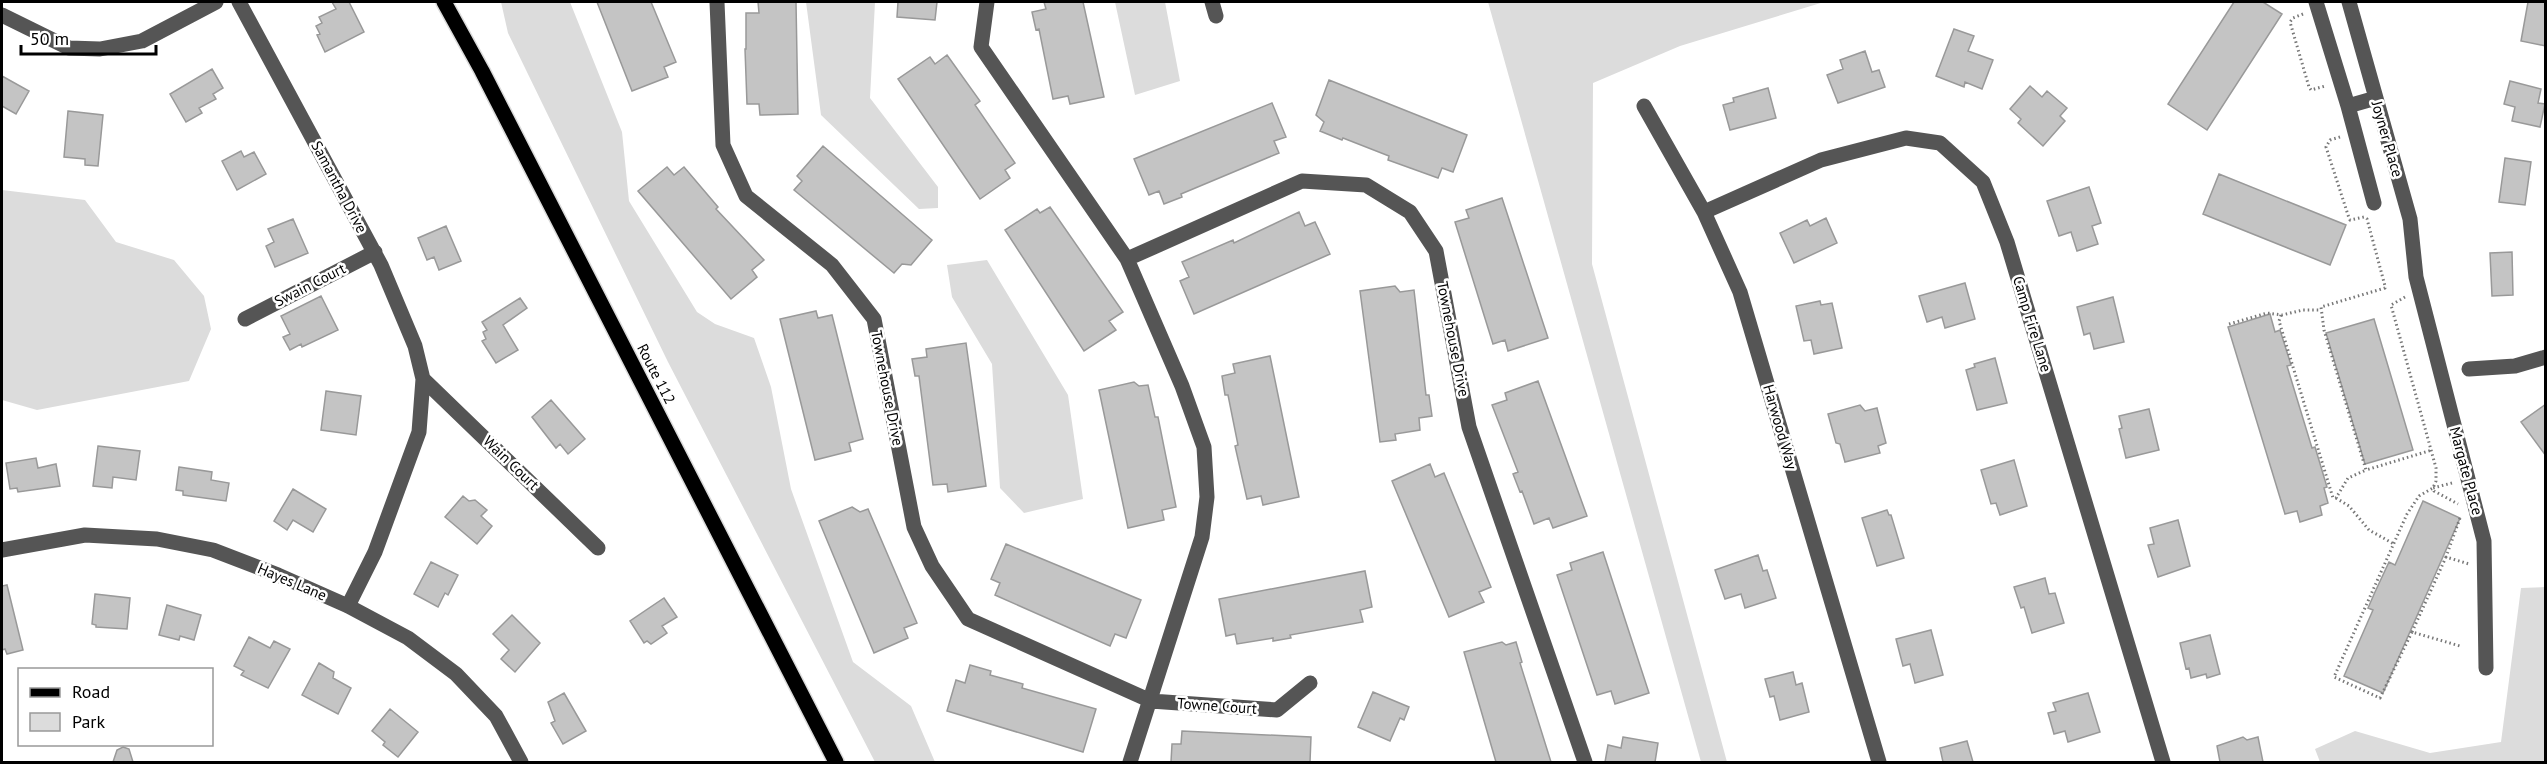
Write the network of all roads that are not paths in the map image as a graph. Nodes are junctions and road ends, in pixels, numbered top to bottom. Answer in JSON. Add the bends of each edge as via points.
{"nodes":[{"id":1,"x":216,"y":2,"type":"edge"},
{"id":2,"x":240,"y":2,"type":"edge"},
{"id":3,"x":444,"y":2,"type":"edge"},
{"id":4,"x":717,"y":2,"type":"edge"},
{"id":5,"x":987,"y":2,"type":"edge"},
{"id":6,"x":2349,"y":2,"type":"edge"},
{"id":7,"x":2310,"y":4,"type":"edge"},
{"id":8,"x":2,"y":15,"type":"edge"},
{"id":9,"x":2376,"y":98,"type":"junction"},
{"id":10,"x":1644,"y":106,"type":"dead end"},
{"id":11,"x":2348,"y":106,"type":"junction"},
{"id":12,"x":2374,"y":203,"type":"dead end"},
{"id":13,"x":1704,"y":212,"type":"junction"},
{"id":14,"x":375,"y":252,"type":"junction"},
{"id":15,"x":1127,"y":260,"type":"junction"},
{"id":16,"x":2418,"y":284,"type":"joint"},
{"id":17,"x":245,"y":319,"type":"dead end"},
{"id":18,"x":2546,"y":357,"type":"edge"},
{"id":19,"x":2469,"y":369,"type":"dead end"},
{"id":20,"x":423,"y":379,"type":"junction"},
{"id":21,"x":598,"y":548,"type":"dead end"},
{"id":22,"x":2,"y":550,"type":"edge"},
{"id":23,"x":348,"y":606,"type":"junction"},
{"id":24,"x":2486,"y":668,"type":"dead end"},
{"id":25,"x":1310,"y":683,"type":"dead end"},
{"id":26,"x":1151,"y":701,"type":"junction"},
{"id":27,"x":521,"y":762,"type":"edge"},
{"id":28,"x":836,"y":762,"type":"edge"},
{"id":29,"x":1130,"y":762,"type":"edge"},
{"id":30,"x":1585,"y":762,"type":"edge"},
{"id":31,"x":1879,"y":762,"type":"edge"},
{"id":32,"x":2163,"y":762,"type":"edge"}],
"edges":[{"from":1,"to":8,"type":"street","via":[[142,41],[99,49],[69,48]]},
{"from":2,"to":14,"type":"street","name":"Samantha Drive"},
{"from":3,"to":28,"type":"main road","name":"Route 112"},
{"from":4,"to":26,"type":"street","name":"Townehouse Drive","via":[[723,146],[746,196],[832,265],[874,319],[914,527],[932,566],[968,619]]},
{"from":5,"to":15,"type":"street","via":[[981,46]]},
{"from":6,"to":9,"type":"street","name":"Joyner Place"},
{"from":7,"to":11,"type":"street"},
{"from":9,"to":11,"type":"street"},
{"from":9,"to":16,"type":"street","name":"Joyner Place","via":[[2410,219]]},
{"from":10,"to":13,"type":"street","name":"Harwood Way"},
{"from":11,"to":12,"type":"street"},
{"from":13,"to":31,"type":"street","name":"Harwood Way","via":[[1740,292]]},
{"from":13,"to":32,"type":"street","name":"Camp Fire Lane","via":[[1821,160],[1906,138],[1940,143],[1983,182],[2007,242]]},
{"from":14,"to":17,"type":"street","name":"Swain Court"},
{"from":14,"to":20,"type":"street","name":"Samantha Drive","via":[[415,346]]},
{"from":15,"to":26,"type":"street","via":[[1182,386],[1204,447],[1207,471],[1202,537]]},
{"from":15,"to":30,"type":"street","name":"Townehouse Drive","via":[[1302,181],[1366,185],[1410,212],[1436,251],[1469,427]]},
{"from":16,"to":24,"type":"street","name":"Margate Place","via":[[2484,541]]},
{"from":18,"to":19,"type":"street","via":[[2515,366]]},
{"from":20,"to":21,"type":"street","name":"Wain Court"},
{"from":20,"to":23,"type":"street","via":[[419,432],[397,499]]},
{"from":22,"to":23,"type":"street","name":"Hayes Lane","via":[[86,535],[157,538],[213,550]]},
{"from":23,"to":27,"type":"street","name":"Hayes Lane","via":[[408,638],[456,675],[496,716]]},
{"from":25,"to":26,"type":"street","name":"Towne Court","via":[[1277,710]]},
{"from":26,"to":29,"type":"street"}]}
